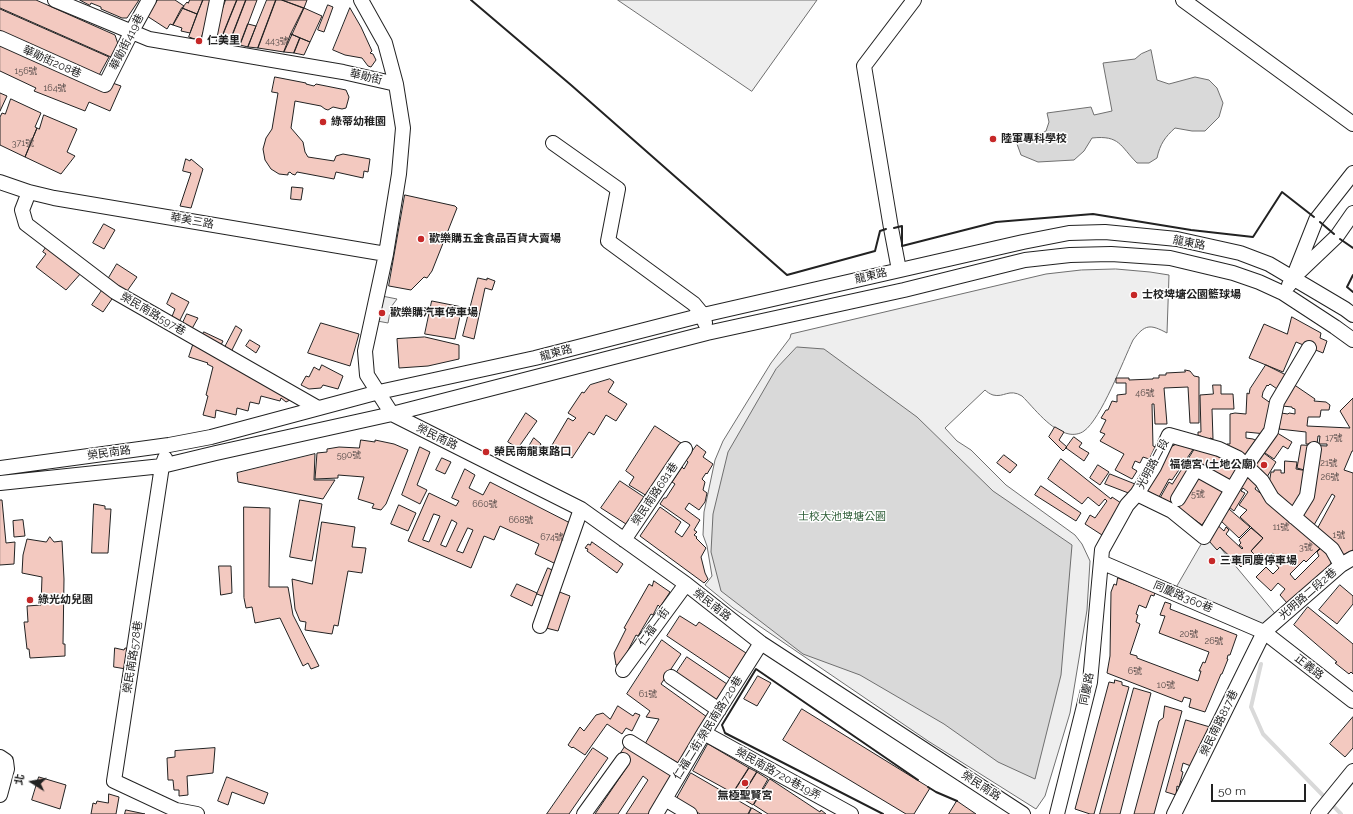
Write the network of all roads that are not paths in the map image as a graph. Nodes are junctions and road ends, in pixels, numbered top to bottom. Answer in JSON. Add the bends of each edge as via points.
{"nodes":[{"id":1,"x":55,"y":0,"type":"edge"},
{"id":2,"x":149,"y":0,"type":"edge"},
{"id":3,"x":217,"y":0,"type":"edge"},
{"id":4,"x":360,"y":0,"type":"edge"},
{"id":5,"x":914,"y":0,"type":"edge"},
{"id":6,"x":1182,"y":0,"type":"edge"},
{"id":7,"x":132,"y":31,"type":"junction"},
{"id":8,"x":0,"y":38,"type":"edge"},
{"id":9,"x":207,"y":49,"type":"junction"},
{"id":10,"x":396,"y":84,"type":"junction"},
{"id":11,"x":105,"y":85,"type":"joint"},
{"id":12,"x":1353,"y":124,"type":"edge"},
{"id":13,"x":553,"y":144,"type":"dead end"},
{"id":14,"x":1353,"y":173,"type":"edge"},
{"id":15,"x":0,"y":182,"type":"edge"},
{"id":16,"x":29,"y":192,"type":"junction"},
{"id":17,"x":1353,"y":213,"type":"edge"},
{"id":18,"x":1069,"y":233,"type":"junction"},
{"id":19,"x":386,"y":254,"type":"junction"},
{"id":20,"x":1070,"y":255,"type":"junction"},
{"id":21,"x":899,"y":270,"type":"junction"},
{"id":22,"x":1293,"y":278,"type":"junction"},
{"id":23,"x":1283,"y":293,"type":"junction"},
{"id":24,"x":1349,"y":312,"type":"edge"},
{"id":25,"x":703,"y":315,"type":"junction"},
{"id":26,"x":1335,"y":326,"type":"junction"},
{"id":27,"x":707,"y":333,"type":"junction"},
{"id":28,"x":1353,"y":340,"type":"edge"},
{"id":29,"x":1309,"y":348,"type":"dead end"},
{"id":30,"x":379,"y":392,"type":"junction"},
{"id":31,"x":318,"y":408,"type":"junction"},
{"id":32,"x":392,"y":414,"type":"junction"},
{"id":33,"x":169,"y":445,"type":"junction"},
{"id":34,"x":686,"y":449,"type":"dead end"},
{"id":35,"x":1314,"y":449,"type":"dead end"},
{"id":36,"x":162,"y":466,"type":"junction"},
{"id":37,"x":1246,"y":466,"type":"junction"},
{"id":38,"x":2,"y":467,"type":"edge"},
{"id":39,"x":3,"y":483,"type":"edge"},
{"id":40,"x":1232,"y":489,"type":"junction"},
{"id":41,"x":1138,"y":494,"type":"junction"},
{"id":42,"x":1178,"y":500,"type":"dead end"},
{"id":43,"x":582,"y":509,"type":"junction"},
{"id":44,"x":1294,"y":517,"type":"junction"},
{"id":45,"x":624,"y":540,"type":"junction"},
{"id":46,"x":1353,"y":558,"type":"edge"},
{"id":47,"x":1101,"y":562,"type":"junction"},
{"id":48,"x":1341,"y":565,"type":"junction"},
{"id":49,"x":686,"y":584,"type":"junction"},
{"id":50,"x":540,"y":626,"type":"dead end"},
{"id":51,"x":1264,"y":632,"type":"junction"},
{"id":52,"x":761,"y":643,"type":"junction"},
{"id":53,"x":622,"y":670,"type":"dead end"},
{"id":54,"x":671,"y":678,"type":"dead end"},
{"id":55,"x":1353,"y":701,"type":"edge"},
{"id":56,"x":719,"y":710,"type":"junction"},
{"id":57,"x":704,"y":733,"type":"junction"},
{"id":58,"x":630,"y":742,"type":"dead end"},
{"id":59,"x":0,"y":757,"type":"edge"},
{"id":60,"x":623,"y":760,"type":"dead end"},
{"id":61,"x":1353,"y":771,"type":"edge"},
{"id":62,"x":680,"y":773,"type":"junction"},
{"id":63,"x":0,"y":795,"type":"edge"},
{"id":64,"x":665,"y":799,"type":"junction"},
{"id":65,"x":197,"y":814,"type":"edge"},
{"id":66,"x":584,"y":814,"type":"edge"},
{"id":67,"x":656,"y":814,"type":"edge"},
{"id":68,"x":690,"y":814,"type":"edge"},
{"id":69,"x":851,"y":814,"type":"edge"},
{"id":70,"x":1023,"y":814,"type":"edge"},
{"id":71,"x":1057,"y":814,"type":"edge"},
{"id":72,"x":1174,"y":814,"type":"edge"},
{"id":73,"x":1318,"y":814,"type":"edge"}],
"edges":[{"from":1,"to":7,"type":"street","name":"華勛街"},
{"from":2,"to":7,"type":"street","name":"華勛街419巷"},
{"from":3,"to":9,"type":"street"},
{"from":4,"to":10,"type":"street","via":[[385,43]]},
{"from":5,"to":21,"type":"street","via":[[864,66]]},
{"from":6,"to":12,"type":"street"},
{"from":7,"to":9,"type":"street","name":"華勛街","via":[[148,39]]},
{"from":7,"to":11,"type":"street","name":"華勛街419巷"},
{"from":8,"to":11,"type":"street","name":"華勛街208巷"},
{"from":9,"to":10,"type":"street","name":"華勛街","via":[[343,72]]},
{"from":10,"to":19,"type":"street","name":"華勛街","via":[[402,128],[399,174]]},
{"from":13,"to":25,"type":"street","via":[[618,189],[608,242],[694,304]]},
{"from":14,"to":22,"type":"street","via":[[1316,220]]},
{"from":15,"to":16,"type":"street","name":"華美三路"},
{"from":16,"to":19,"type":"street","name":"華美三路"},
{"from":16,"to":31,"type":"street","name":"榮民南路597巷","via":[[22,210],[26,224],[115,292]]},
{"from":17,"to":22,"type":"street","via":[[1337,236]]},
{"from":18,"to":20,"type":"street"},
{"from":18,"to":21,"type":"street","name":"龍東路"},
{"from":18,"to":22,"type":"street","name":"龍東路","via":[[1105,232],[1178,239],[1240,254],[1269,264]]},
{"from":19,"to":30,"type":"street","name":"華勛街","via":[[365,351],[367,375]]},
{"from":20,"to":23,"type":"street","name":"龍東路","via":[[1111,254],[1170,258],[1233,273]]},
{"from":20,"to":27,"type":"street","name":"龍東路","via":[[1025,260],[904,290]]},
{"from":21,"to":25,"type":"street","name":"龍東路"},
{"from":22,"to":23,"type":"street"},
{"from":22,"to":24,"type":"street","name":"龍東路"},
{"from":23,"to":26,"type":"street","name":"龍東路"},
{"from":24,"to":26,"type":"street"},
{"from":25,"to":27,"type":"street"},
{"from":25,"to":30,"type":"street","name":"龍東路","via":[[535,358]]},
{"from":26,"to":28,"type":"street","name":"龍東路"},
{"from":27,"to":32,"type":"street","name":"龍東路"},
{"from":29,"to":37,"type":"street","via":[[1277,402],[1271,432]]},
{"from":30,"to":31,"type":"street","name":"榮民南路"},
{"from":30,"to":32,"type":"street"},
{"from":31,"to":33,"type":"street","name":"榮民南路","via":[[211,437]]},
{"from":32,"to":36,"type":"street","name":"榮民南路"},
{"from":32,"to":43,"type":"street","name":"榮民南路"},
{"from":33,"to":36,"type":"street","name":"榮民南路578巷"},
{"from":33,"to":38,"type":"street","name":"榮民南路"},
{"from":34,"to":45,"type":"street","name":"榮民南路681巷"},
{"from":35,"to":44,"type":"street","via":[[1307,496]]},
{"from":36,"to":39,"type":"street","name":"榮民南路"},
{"from":36,"to":65,"type":"street","name":"榮民南路578巷","via":[[114,781],[176,810]]},
{"from":37,"to":40,"type":"street"},
{"from":37,"to":41,"type":"street","name":"光明路二段","via":[[1238,458],[1219,449],[1169,435]]},
{"from":37,"to":44,"type":"street","name":"光明路二段","via":[[1262,480],[1272,498]]},
{"from":38,"to":39,"type":"street"},
{"from":40,"to":41,"type":"street","via":[[1204,537],[1172,511]]},
{"from":40,"to":42,"type":"street","via":[[1196,469]]},
{"from":41,"to":47,"type":"street","name":"光明路二段","via":[[1127,505],[1102,550]]},
{"from":43,"to":45,"type":"street","name":"榮民南路"},
{"from":43,"to":50,"type":"street"},
{"from":44,"to":48,"type":"street","name":"光明路二段","via":[[1332,549]]},
{"from":45,"to":49,"type":"street","name":"榮民南路"},
{"from":46,"to":48,"type":"street","name":"光明路二段2巷"},
{"from":47,"to":51,"type":"street","name":"同慶路360巷"},
{"from":47,"to":71,"type":"street","name":"同慶路","via":[[1090,682]]},
{"from":48,"to":51,"type":"street","name":"光明路二段2巷"},
{"from":49,"to":52,"type":"street","name":"榮民南路"},
{"from":49,"to":53,"type":"street","name":"仁福一街"},
{"from":51,"to":55,"type":"street","name":"正義路"},
{"from":51,"to":72,"type":"street","name":"榮民南路817巷"},
{"from":52,"to":56,"type":"street","name":"仁福二街;榮民南路720巷"},
{"from":52,"to":70,"type":"street","name":"榮民南路"},
{"from":54,"to":56,"type":"street"},
{"from":56,"to":57,"type":"street","name":"仁福二街;榮民南路720巷"},
{"from":57,"to":62,"type":"street","name":"仁福二街;榮民南路720巷"},
{"from":57,"to":69,"type":"street","name":"榮民南路720巷19弄"},
{"from":58,"to":62,"type":"street"},
{"from":59,"to":63,"type":"street","via":[[6,760],[7,769]]},
{"from":60,"to":66,"type":"street"},
{"from":61,"to":73,"type":"street"},
{"from":62,"to":64,"type":"street","name":"仁福二街;榮民南路720巷"},
{"from":64,"to":67,"type":"street","name":"仁福二街;榮民南路720巷"},
{"from":64,"to":68,"type":"street"}]}
